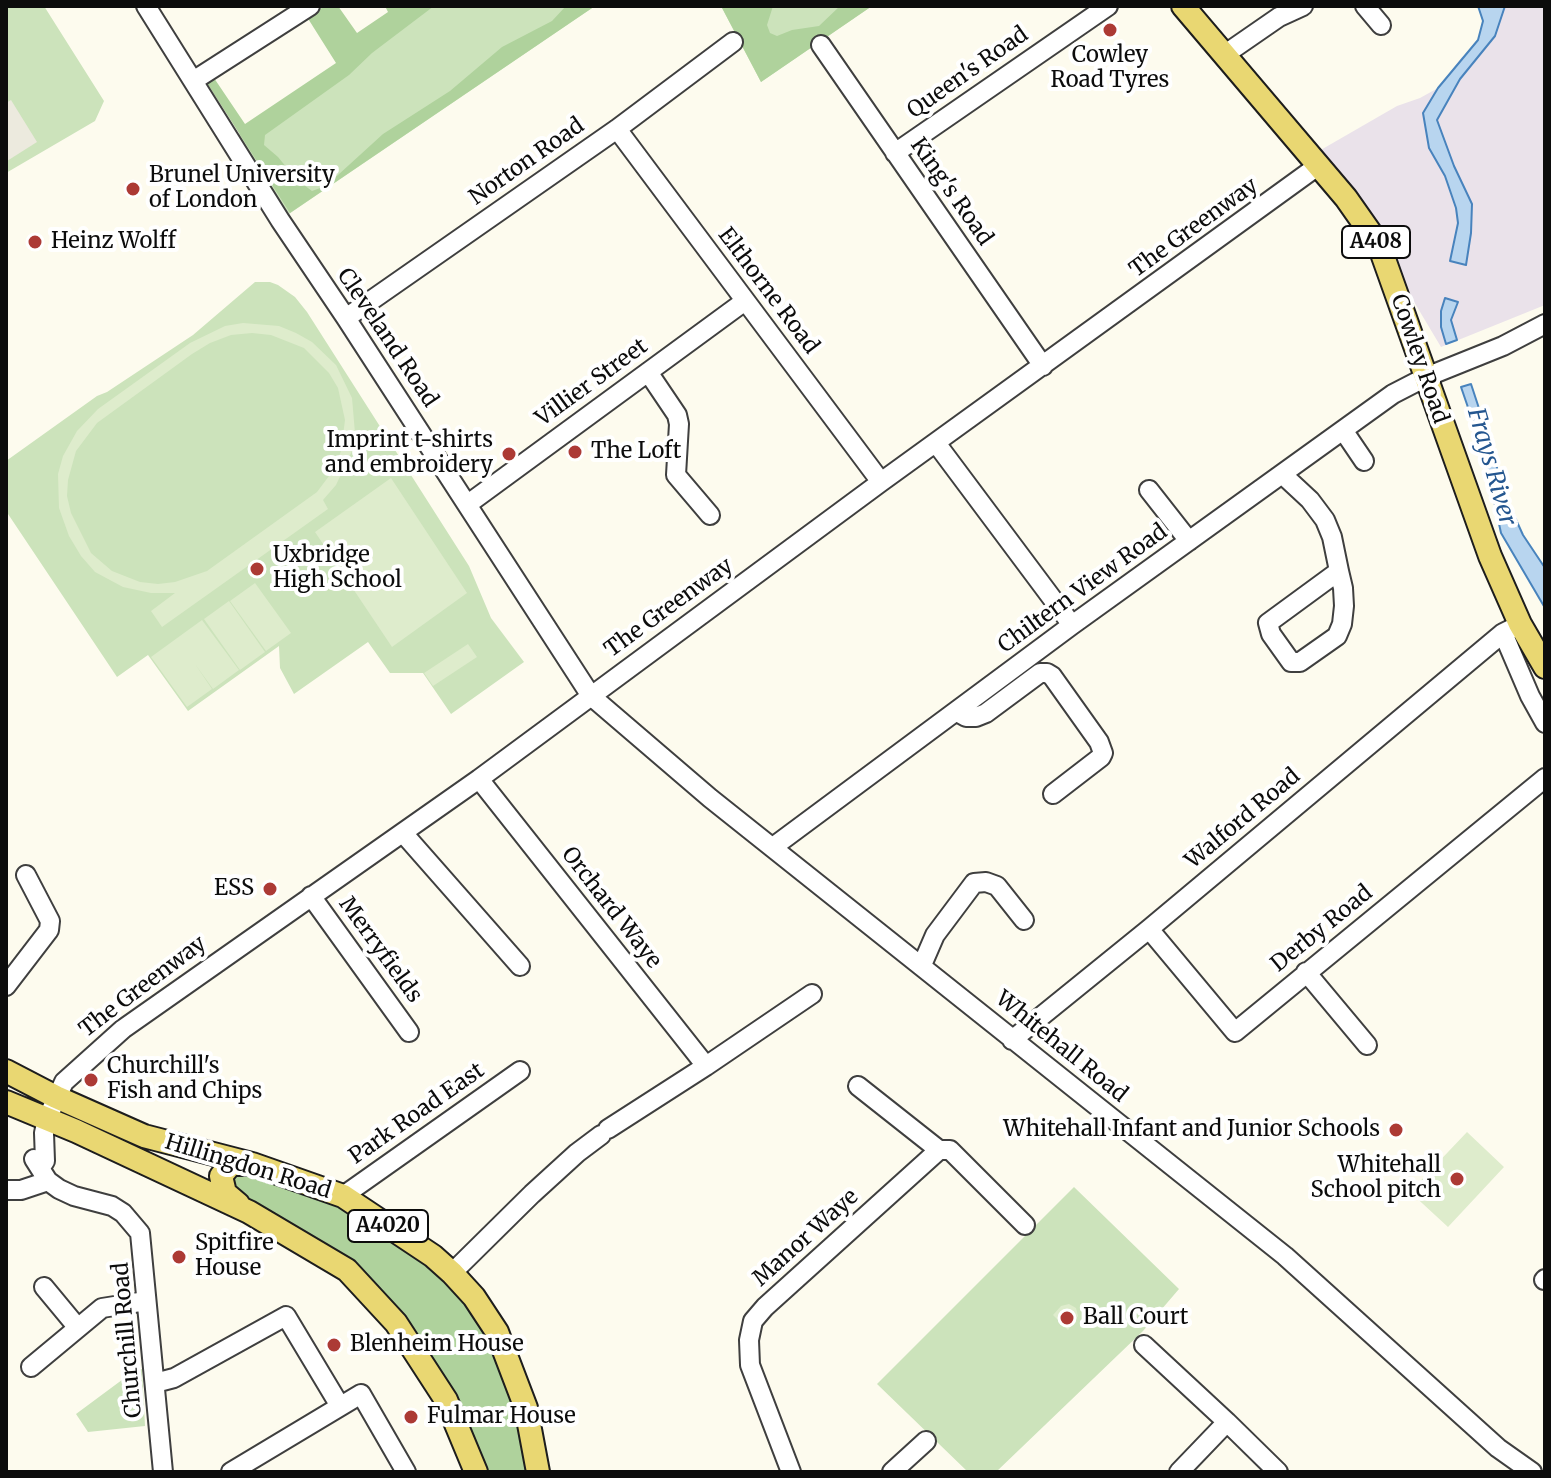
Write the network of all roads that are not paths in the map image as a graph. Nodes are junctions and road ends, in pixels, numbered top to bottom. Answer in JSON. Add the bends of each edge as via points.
{"nodes":[{"id":1,"x":146,"y":6,"type":"edge"},
{"id":2,"x":310,"y":6,"type":"edge"},
{"id":3,"x":1108,"y":6,"type":"edge"},
{"id":4,"x":1183,"y":6,"type":"edge"},
{"id":5,"x":1303,"y":6,"type":"edge"},
{"id":6,"x":1365,"y":6,"type":"edge"},
{"id":7,"x":1381,"y":25,"type":"dead end"},
{"id":8,"x":733,"y":42,"type":"dead end"},
{"id":9,"x":821,"y":45,"type":"dead end"},
{"id":10,"x":1224,"y":55,"type":"junction"},
{"id":11,"x":193,"y":81,"type":"junction"},
{"id":12,"x":617,"y":129,"type":"junction"},
{"id":13,"x":895,"y":153,"type":"junction"},
{"id":14,"x":1319,"y":165,"type":"junction"},
{"id":15,"x":745,"y":301,"type":"junction"},
{"id":16,"x":346,"y":318,"type":"junction"},
{"id":17,"x":1543,"y":331,"type":"edge"},
{"id":18,"x":1043,"y":366,"type":"junction"},
{"id":19,"x":1441,"y":370,"type":"junction"},
{"id":20,"x":648,"y":372,"type":"junction"},
{"id":21,"x":1343,"y":430,"type":"junction"},
{"id":22,"x":936,"y":443,"type":"junction"},
{"id":23,"x":1364,"y":461,"type":"dead end"},
{"id":24,"x":1282,"y":474,"type":"junction"},
{"id":25,"x":881,"y":482,"type":"junction"},
{"id":26,"x":1149,"y":490,"type":"dead end"},
{"id":27,"x":468,"y":504,"type":"junction"},
{"id":28,"x":710,"y":515,"type":"dead end"},
{"id":29,"x":1189,"y":541,"type":"junction"},
{"id":30,"x":1339,"y":571,"type":"junction"},
{"id":31,"x":1072,"y":625,"type":"junction"},
{"id":32,"x":1512,"y":628,"type":"junction"},
{"id":33,"x":1545,"y":667,"type":"edge"},
{"id":34,"x":591,"y":696,"type":"junction"},
{"id":35,"x":957,"y":712,"type":"junction"},
{"id":36,"x":1545,"y":723,"type":"edge"},
{"id":37,"x":1545,"y":778,"type":"edge"},
{"id":38,"x":479,"y":779,"type":"junction"},
{"id":39,"x":1053,"y":794,"type":"dead end"},
{"id":40,"x":403,"y":833,"type":"junction"},
{"id":41,"x":773,"y":847,"type":"junction"},
{"id":42,"x":26,"y":875,"type":"dead end"},
{"id":43,"x":311,"y":896,"type":"junction"},
{"id":44,"x":1024,"y":920,"type":"dead end"},
{"id":45,"x":1149,"y":929,"type":"junction"},
{"id":46,"x":922,"y":965,"type":"junction"},
{"id":47,"x":520,"y":966,"type":"dead end"},
{"id":48,"x":1306,"y":972,"type":"junction"},
{"id":49,"x":6,"y":986,"type":"edge"},
{"id":50,"x":812,"y":994,"type":"dead end"},
{"id":51,"x":409,"y":1032,"type":"dead end"},
{"id":52,"x":1012,"y":1040,"type":"junction"},
{"id":53,"x":1367,"y":1045,"type":"dead end"},
{"id":54,"x":706,"y":1066,"type":"junction"},
{"id":55,"x":6,"y":1071,"type":"edge"},
{"id":56,"x":520,"y":1071,"type":"dead end"},
{"id":57,"x":858,"y":1086,"type":"dead end"},
{"id":58,"x":56,"y":1097,"type":"junction"},
{"id":59,"x":6,"y":1102,"type":"edge"},
{"id":60,"x":46,"y":1126,"type":"junction"},
{"id":61,"x":939,"y":1150,"type":"junction"},
{"id":62,"x":252,"y":1164,"type":"junction"},
{"id":63,"x":45,"y":1174,"type":"junction"},
{"id":64,"x":6,"y":1190,"type":"edge"},
{"id":65,"x":343,"y":1196,"type":"junction"},
{"id":66,"x":249,"y":1212,"type":"junction"},
{"id":67,"x":1025,"y":1225,"type":"dead end"},
{"id":68,"x":452,"y":1273,"type":"junction"},
{"id":69,"x":44,"y":1287,"type":"dead end"},
{"id":70,"x":146,"y":1301,"type":"junction"},
{"id":71,"x":78,"y":1328,"type":"junction"},
{"id":72,"x":1144,"y":1345,"type":"dead end"},
{"id":73,"x":31,"y":1367,"type":"dead end"},
{"id":74,"x":155,"y":1383,"type":"junction"},
{"id":75,"x":340,"y":1406,"type":"junction"},
{"id":76,"x":1227,"y":1422,"type":"junction"},
{"id":77,"x":926,"y":1441,"type":"dead end"},
{"id":78,"x":163,"y":1472,"type":"edge"},
{"id":79,"x":231,"y":1472,"type":"edge"},
{"id":80,"x":406,"y":1472,"type":"edge"},
{"id":81,"x":476,"y":1472,"type":"edge"},
{"id":82,"x":538,"y":1472,"type":"edge"},
{"id":83,"x":791,"y":1472,"type":"edge"},
{"id":84,"x":892,"y":1472,"type":"edge"},
{"id":85,"x":1179,"y":1472,"type":"edge"},
{"id":86,"x":1278,"y":1472,"type":"edge"},
{"id":87,"x":1532,"y":1472,"type":"edge"}],
"edges":[{"from":1,"to":11,"type":"street","name":"Cleveland Road"},
{"from":2,"to":11,"type":"street"},
{"from":3,"to":13,"type":"street","name":"Queen's Road"},
{"from":4,"to":10,"type":"main road","name":"Cowley Road","number":"A408"},
{"from":5,"to":10,"type":"street"},
{"from":6,"to":7,"type":"street"},
{"from":8,"to":12,"type":"street","name":"Norton Road"},
{"from":9,"to":13,"type":"street","name":"King's Road"},
{"from":10,"to":14,"type":"main road","name":"Cowley Road","number":"A408"},
{"from":11,"to":16,"type":"street","name":"Cleveland Road"},
{"from":12,"to":15,"type":"street","name":"Elthorne Road"},
{"from":12,"to":16,"type":"street","name":"Norton Road"},
{"from":13,"to":18,"type":"street","name":"King's Road"},
{"from":14,"to":18,"type":"street","name":"The Greenway"},
{"from":14,"to":19,"type":"main road","name":"Cowley Road","number":"A408","via":[[1379,245]]},
{"from":15,"to":20,"type":"street","name":"Villier Street"},
{"from":15,"to":25,"type":"street","name":"Elthorne Road"},
{"from":16,"to":27,"type":"street","name":"Cleveland Road"},
{"from":17,"to":19,"type":"street","name":"Chiltern View Road"},
{"from":18,"to":22,"type":"street","name":"The Greenway"},
{"from":19,"to":21,"type":"street","name":"Chiltern View Road","via":[[1393,394]]},
{"from":19,"to":32,"type":"main road","name":"Cowley Road","number":"A408"},
{"from":20,"to":27,"type":"street","name":"Villier Street"},
{"from":20,"to":28,"type":"street","via":[[677,415],[676,475]]},
{"from":21,"to":23,"type":"street"},
{"from":21,"to":24,"type":"street","name":"Chiltern View Road"},
{"from":22,"to":25,"type":"street","name":"The Greenway"},
{"from":22,"to":31,"type":"street"},
{"from":24,"to":29,"type":"street","name":"Chiltern View Road"},
{"from":24,"to":30,"type":"street","via":[[1325,520]]},
{"from":25,"to":34,"type":"street","name":"The Greenway"},
{"from":26,"to":29,"type":"street"},
{"from":27,"to":34,"type":"street","name":"Cleveland Road"},
{"from":29,"to":31,"type":"street","name":"Chiltern View Road"},
{"from":30,"to":30,"type":"street","via":[[1344,606],[1339,634],[1300,662],[1291,662],[1267,627],[1269,622]]},
{"from":31,"to":35,"type":"street","name":"Chiltern View Road"},
{"from":32,"to":33,"type":"main road","name":"Cowley Road","number":"A408"},
{"from":32,"to":36,"type":"street","via":[[1530,696]]},
{"from":32,"to":45,"type":"street","name":"Walford Road"},
{"from":34,"to":38,"type":"street","name":"The Greenway"},
{"from":34,"to":41,"type":"street","name":"Whitehall Road"},
{"from":35,"to":39,"type":"street","via":[[976,717],[1040,673],[1052,676],[1103,753]]},
{"from":35,"to":41,"type":"street","name":"Chiltern View Road"},
{"from":37,"to":48,"type":"street","name":"Derby Road"},
{"from":38,"to":40,"type":"street","name":"The Greenway"},
{"from":38,"to":54,"type":"street","name":"Orchard Waye"},
{"from":40,"to":43,"type":"street","name":"The Greenway"},
{"from":40,"to":47,"type":"street"},
{"from":41,"to":46,"type":"street","name":"Whitehall Road"},
{"from":42,"to":49,"type":"street","via":[[50,921],[49,930]]},
{"from":43,"to":51,"type":"street","name":"Merryfields"},
{"from":43,"to":58,"type":"street","name":"The Greenway","via":[[123,1029],[73,1073]]},
{"from":44,"to":46,"type":"street","via":[[997,886],[974,883],[935,935]]},
{"from":45,"to":48,"type":"street","name":"Derby Road","via":[[1235,1032]]},
{"from":45,"to":52,"type":"street","name":"Walford Road"},
{"from":46,"to":52,"type":"street","name":"Whitehall Road"},
{"from":48,"to":53,"type":"street"},
{"from":50,"to":54,"type":"street"},
{"from":52,"to":87,"type":"street","name":"Whitehall Road","via":[[1285,1256],[1498,1448]]},
{"from":54,"to":68,"type":"street","via":[[605,1132],[554,1173]]},
{"from":55,"to":58,"type":"main road","name":"Hillingdon Road","number":"A4020"},
{"from":56,"to":65,"type":"street","name":"Park Road East"},
{"from":57,"to":61,"type":"street"},
{"from":58,"to":60,"type":"street","name":"The Greenway"},
{"from":58,"to":62,"type":"main road","name":"Hillingdon Road","number":"A4020","via":[[144,1136]]},
{"from":59,"to":60,"type":"main road","name":"Hillingdon Road","number":"A4020"},
{"from":60,"to":63,"type":"street"},
{"from":60,"to":66,"type":"main road","name":"Hillingdon Road","number":"A4020"},
{"from":61,"to":67,"type":"street","via":[[950,1150]]},
{"from":61,"to":83,"type":"street","name":"Manor Waye","via":[[753,1321],[750,1365]]},
{"from":62,"to":65,"type":"main road","name":"Hillingdon Road","number":"A4020"},
{"from":62,"to":66,"type":"main road","number":"A4020","via":[[231,1164],[221,1176],[225,1193]]},
{"from":63,"to":64,"type":"street","via":[[21,1190]]},
{"from":63,"to":70,"type":"street","name":"Churchill Road","via":[[66,1193],[112,1206],[140,1233]]},
{"from":65,"to":68,"type":"main road","name":"Hillingdon Road","number":"A4020"},
{"from":66,"to":81,"type":"main road","name":"Hillingdon Road","number":"A4020","via":[[347,1270],[396,1323],[446,1400]]},
{"from":68,"to":82,"type":"main road","name":"Hillingdon Road","number":"A4020","via":[[497,1332],[526,1408]]},
{"from":69,"to":71,"type":"street"},
{"from":70,"to":71,"type":"street","via":[[102,1308]]},
{"from":70,"to":74,"type":"street","name":"Churchill Road"},
{"from":71,"to":73,"type":"street"},
{"from":72,"to":76,"type":"street"},
{"from":74,"to":75,"type":"street","via":[[174,1378],[286,1316]]},
{"from":74,"to":78,"type":"street","name":"Churchill Road"},
{"from":75,"to":79,"type":"street"},
{"from":75,"to":80,"type":"street","via":[[361,1394]]},
{"from":76,"to":85,"type":"street"},
{"from":76,"to":86,"type":"street"},
{"from":77,"to":84,"type":"street"}]}
